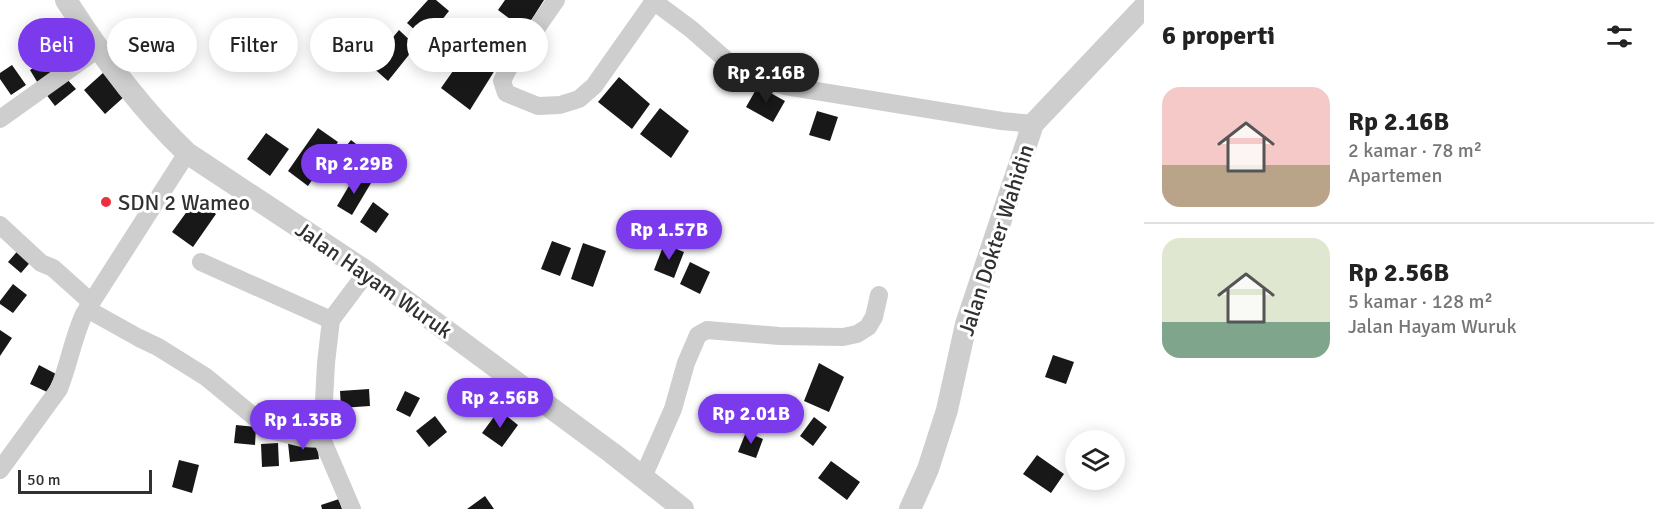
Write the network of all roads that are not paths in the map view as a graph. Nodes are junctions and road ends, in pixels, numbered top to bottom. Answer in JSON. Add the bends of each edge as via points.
{"nodes":[{"id":1,"x":66,"y":0,"type":"edge"},
{"id":2,"x":556,"y":0,"type":"edge"},
{"id":3,"x":653,"y":1,"type":"edge"},
{"id":4,"x":1144,"y":7,"type":"edge"},
{"id":5,"x":98,"y":49,"type":"junction"},
{"id":6,"x":0,"y":119,"type":"edge"},
{"id":7,"x":1033,"y":124,"type":"junction"},
{"id":8,"x":187,"y":153,"type":"junction"},
{"id":9,"x":0,"y":225,"type":"edge"},
{"id":10,"x":201,"y":262,"type":"dead end"},
{"id":11,"x":367,"y":272,"type":"junction"},
{"id":12,"x":879,"y":295,"type":"dead end"},
{"id":13,"x":89,"y":306,"type":"junction"},
{"id":14,"x":331,"y":320,"type":"junction"},
{"id":15,"x":322,"y":439,"type":"junction"},
{"id":16,"x":0,"y":470,"type":"edge"},
{"id":17,"x":643,"y":477,"type":"junction"},
{"id":18,"x":352,"y":509,"type":"edge"},
{"id":19,"x":683,"y":509,"type":"edge"},
{"id":20,"x":910,"y":509,"type":"edge"}],
"edges":[{"from":1,"to":5,"type":"street","name":"Jalan Hayam Wuruk"},
{"from":2,"to":3,"type":"street","via":[[502,81],[506,93],[538,106],[579,99],[594,86]]},
{"from":3,"to":7,"type":"street","via":[[733,66],[785,86]]},
{"from":4,"to":7,"type":"street","name":"Jalan Dokter Wahidin"},
{"from":5,"to":6,"type":"street"},
{"from":5,"to":8,"type":"street","name":"Jalan Hayam Wuruk","via":[[140,104]]},
{"from":7,"to":20,"type":"street","name":"Jalan Dokter Wahidin","via":[[966,324],[947,410]]},
{"from":8,"to":11,"type":"street","name":"Jalan Hayam Wuruk"},
{"from":8,"to":13,"type":"street"},
{"from":9,"to":13,"type":"street","via":[[41,263],[53,268]]},
{"from":10,"to":14,"type":"street"},
{"from":11,"to":14,"type":"street"},
{"from":11,"to":17,"type":"street","name":"Jalan Hayam Wuruk"},
{"from":12,"to":17,"type":"street","via":[[874,317],[857,334],[779,336],[707,330],[698,335],[673,409]]},
{"from":13,"to":15,"type":"street","via":[[206,377],[270,430]]},
{"from":13,"to":16,"type":"street","via":[[75,333],[59,389]]},
{"from":14,"to":15,"type":"street"},
{"from":15,"to":18,"type":"street"},
{"from":17,"to":19,"type":"street","name":"Jalan Hayam Wuruk"}]}
